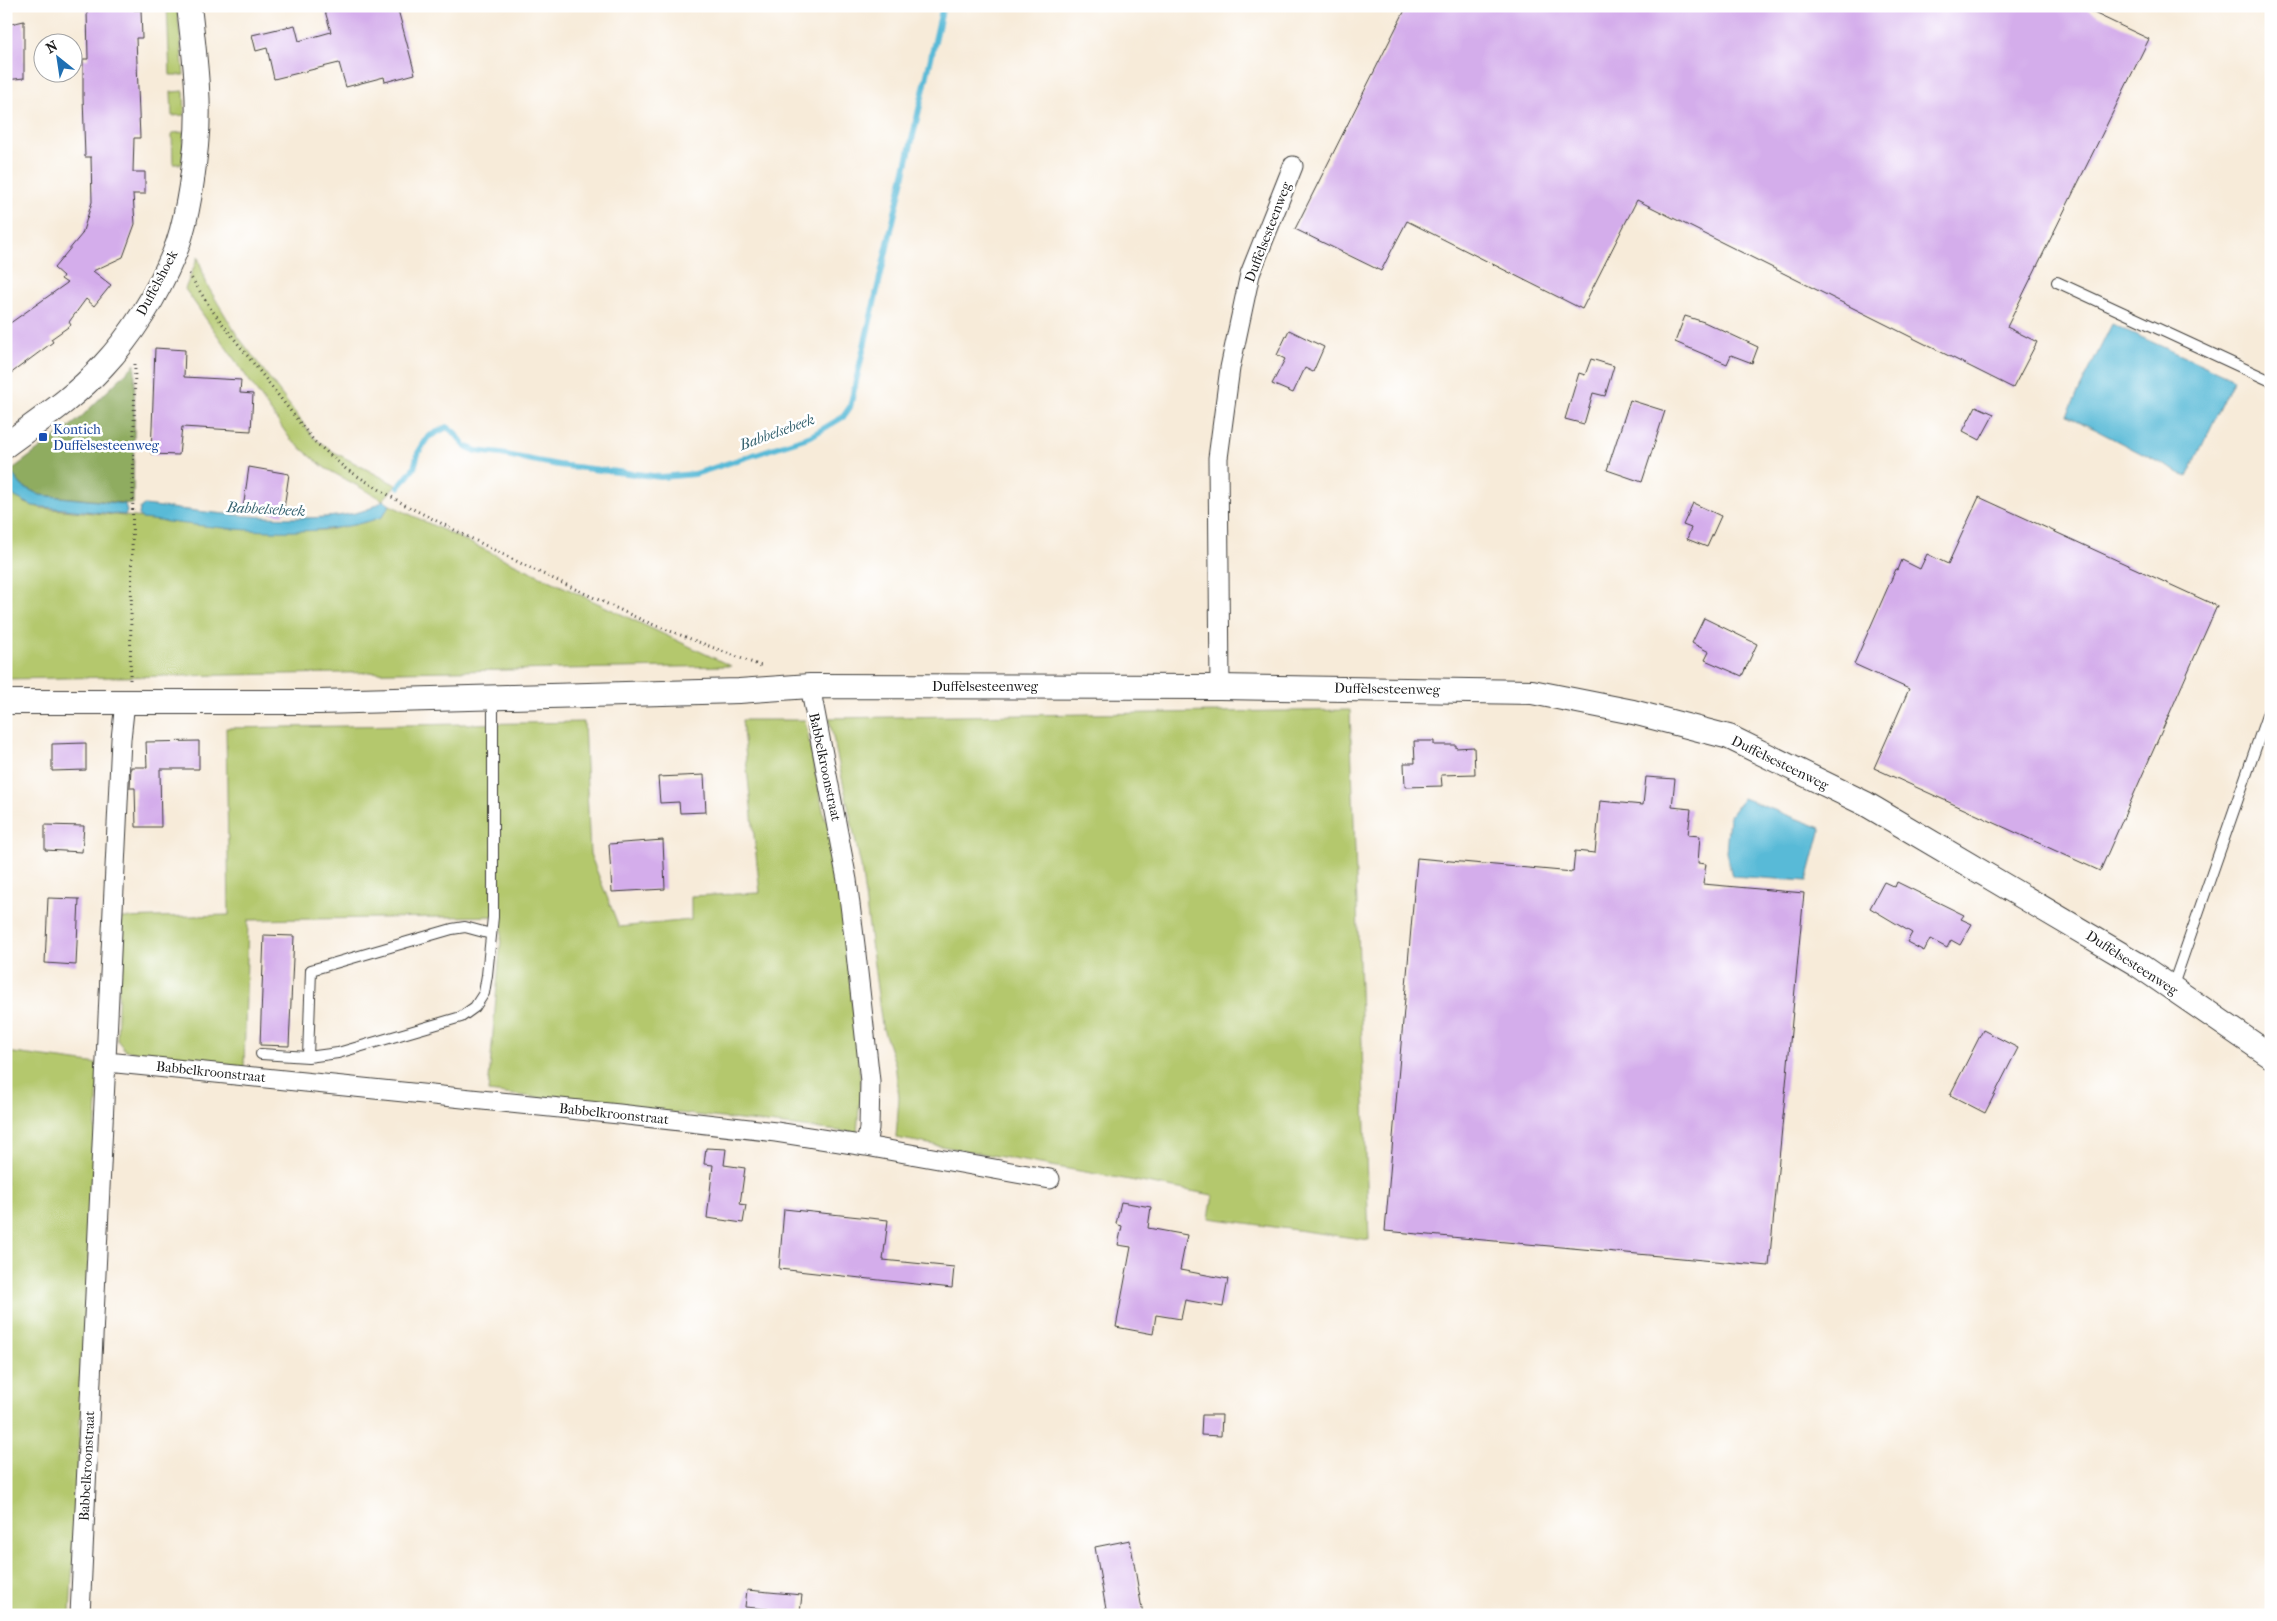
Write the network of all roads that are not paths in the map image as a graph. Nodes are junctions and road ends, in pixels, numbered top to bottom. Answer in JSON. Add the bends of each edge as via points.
{"nodes":[{"id":1,"x":189,"y":6,"type":"edge"},
{"id":2,"x":1294,"y":166,"type":"dead end"},
{"id":3,"x":2057,"y":282,"type":"dead end"},
{"id":4,"x":2271,"y":381,"type":"edge"},
{"id":5,"x":6,"y":445,"type":"edge"},
{"id":6,"x":810,"y":686,"type":"junction"},
{"id":7,"x":1220,"y":687,"type":"junction"},
{"id":8,"x":493,"y":697,"type":"junction"},
{"id":9,"x":6,"y":702,"type":"edge"},
{"id":10,"x":125,"y":702,"type":"junction"},
{"id":11,"x":2271,"y":704,"type":"edge"},
{"id":12,"x":491,"y":934,"type":"junction"},
{"id":13,"x":2172,"y":988,"type":"junction"},
{"id":14,"x":261,"y":1054,"type":"dead end"},
{"id":15,"x":2271,"y":1056,"type":"edge"},
{"id":16,"x":308,"y":1057,"type":"junction"},
{"id":17,"x":107,"y":1062,"type":"junction"},
{"id":18,"x":866,"y":1146,"type":"junction"},
{"id":19,"x":1050,"y":1179,"type":"dead end"},
{"id":20,"x":80,"y":1615,"type":"edge"}],
"edges":[{"from":1,"to":5,"type":"street","name":"Duffelshoek","via":[[196,74],[196,146],[188,200],[175,253],[153,297],[103,366],[63,404]]},
{"from":2,"to":7,"type":"street","name":"Duffelsesteenweg","via":[[1250,274],[1230,368],[1218,458]]},
{"from":3,"to":4,"type":"lane"},
{"from":6,"to":7,"type":"street","name":"Duffelsesteenweg"},
{"from":6,"to":8,"type":"street","name":"Duffelsesteenweg"},
{"from":6,"to":18,"type":"street","name":"Babbelkroonstraat","via":[[845,871],[855,944],[870,1081]]},
{"from":7,"to":13,"type":"street","name":"Duffelsesteenweg","via":[[1532,692],[1633,712],[1729,737],[1866,804],[2034,902]]},
{"from":8,"to":10,"type":"street","name":"Duffelsesteenweg","via":[[319,702]]},
{"from":8,"to":12,"type":"lane"},
{"from":9,"to":10,"type":"street","name":"Duffelsesteenweg"},
{"from":10,"to":17,"type":"street"},
{"from":11,"to":13,"type":"lane"},
{"from":12,"to":16,"type":"lane","via":[[484,993],[474,1007],[461,1016],[338,1053]]},
{"from":12,"to":16,"type":"lane","via":[[465,927],[452,929],[311,970]]},
{"from":13,"to":15,"type":"street","name":"Duffelsesteenweg"},
{"from":14,"to":16,"type":"lane"},
{"from":17,"to":18,"type":"street","name":"Babbelkroonstraat","via":[[628,1115]]},
{"from":17,"to":20,"type":"street","name":"Babbelkroonstraat"},
{"from":18,"to":19,"type":"street","name":"Babbelkroonstraat"}]}
